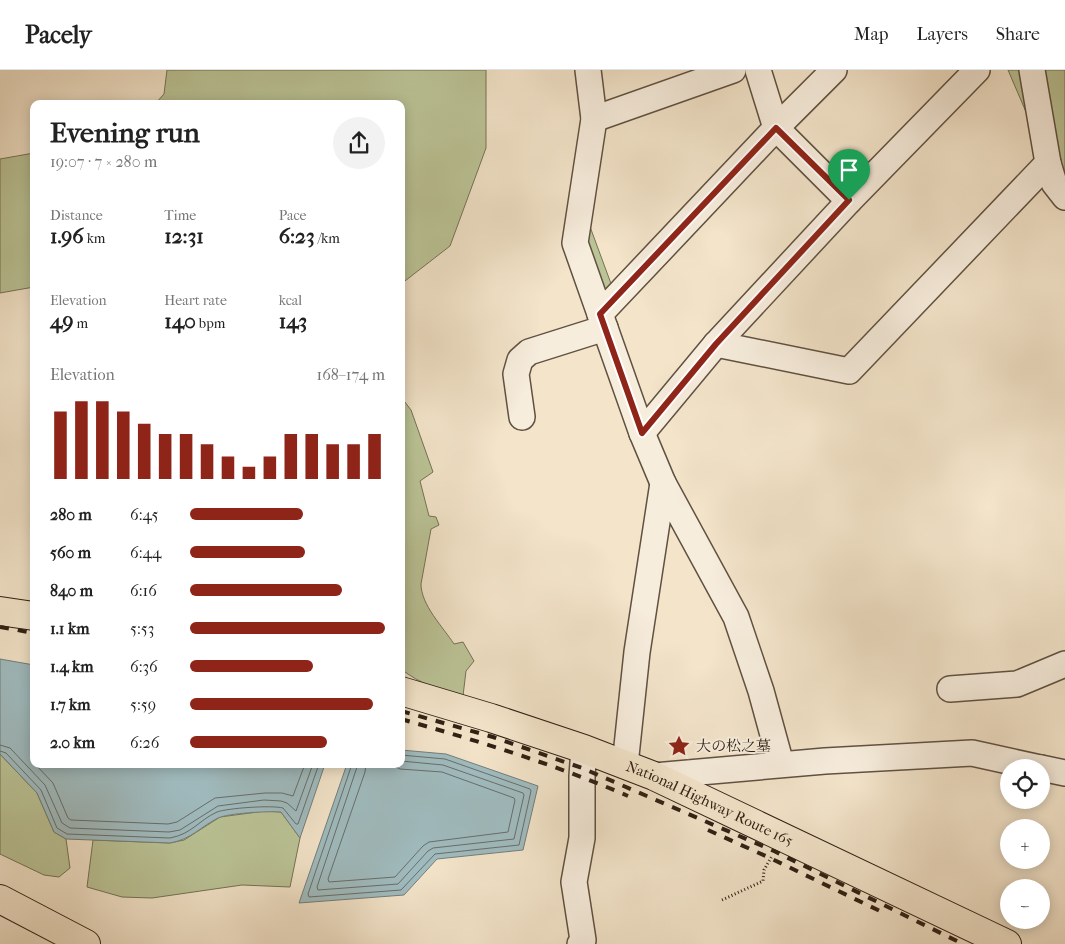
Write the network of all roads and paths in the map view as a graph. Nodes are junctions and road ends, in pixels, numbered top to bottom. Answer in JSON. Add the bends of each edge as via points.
{"nodes":[{"id":1,"x":588,"y":70,"type":"edge"},
{"id":2,"x":733,"y":70,"type":"edge"},
{"id":3,"x":758,"y":70,"type":"edge"},
{"id":4,"x":834,"y":70,"type":"edge"},
{"id":5,"x":977,"y":70,"type":"edge"},
{"id":6,"x":1032,"y":70,"type":"edge"},
{"id":7,"x":594,"y":119,"type":"junction"},
{"id":8,"x":776,"y":128,"type":"junction"},
{"id":9,"x":1048,"y":163,"type":"junction"},
{"id":10,"x":1065,"y":197,"type":"edge"},
{"id":11,"x":849,"y":200,"type":"junction"},
{"id":12,"x":603,"y":321,"type":"junction"},
{"id":13,"x":716,"y":344,"type":"junction"},
{"id":14,"x":522,"y":417,"type":"dead end"},
{"id":15,"x":642,"y":433,"type":"junction"},
{"id":16,"x":662,"y":483,"type":"junction"},
{"id":17,"x":0,"y":611,"type":"edge"},
{"id":18,"x":30,"y":615,"type":"edge"},
{"id":19,"x":1065,"y":664,"type":"edge"},
{"id":20,"x":950,"y":689,"type":"dead end"},
{"id":21,"x":405,"y":692,"type":"edge"},
{"id":22,"x":584,"y":749,"type":"junction"},
{"id":23,"x":1000,"y":759,"type":"edge"},
{"id":24,"x":625,"y":764,"type":"junction"},
{"id":25,"x":781,"y":764,"type":"junction"},
{"id":26,"x":1050,"y":770,"type":"edge"},
{"id":27,"x":1065,"y":773,"type":"edge"},
{"id":28,"x":654,"y":776,"type":"junction"},
{"id":29,"x":780,"y":837,"type":"junction"},
{"id":30,"x":0,"y":899,"type":"edge"},
{"id":31,"x":722,"y":900,"type":"dead end"},
{"id":32,"x":86,"y":944,"type":"edge"},
{"id":33,"x":580,"y":944,"type":"edge"},
{"id":34,"x":1007,"y":944,"type":"edge"}],
"edges":[{"from":1,"to":7,"type":"street"},
{"from":2,"to":7,"type":"street"},
{"from":3,"to":8,"type":"street"},
{"from":4,"to":8,"type":"street"},
{"from":5,"to":11,"type":"street"},
{"from":6,"to":9,"type":"street"},
{"from":7,"to":12,"type":"street","via":[[575,243]]},
{"from":8,"to":11,"type":"street"},
{"from":8,"to":12,"type":"street"},
{"from":9,"to":10,"type":"street","via":[[1054,183]]},
{"from":9,"to":13,"type":"street","via":[[849,371]]},
{"from":11,"to":13,"type":"street"},
{"from":12,"to":14,"type":"street","via":[[528,352],[520,360],[516,374]]},
{"from":12,"to":15,"type":"street"},
{"from":13,"to":15,"type":"street"},
{"from":15,"to":16,"type":"street"},
{"from":16,"to":24,"type":"street","via":[[637,652]]},
{"from":16,"to":25,"type":"street","via":[[736,617]]},
{"from":17,"to":18,"type":"highway"},
{"from":19,"to":20,"type":"street","via":[[1018,684]]},
{"from":21,"to":22,"type":"highway","name":"National Highway Route 165"},
{"from":22,"to":24,"type":"highway","name":"National Highway Route 165"},
{"from":22,"to":33,"type":"street","via":[[582,838],[574,882],[583,940]]},
{"from":23,"to":25,"type":"street","via":[[972,753]]},
{"from":24,"to":28,"type":"highway","name":"National Highway Route 165"},
{"from":25,"to":28,"type":"street"},
{"from":26,"to":27,"type":"street"},
{"from":28,"to":29,"type":"highway","name":"National Highway Route 165"},
{"from":29,"to":31,"type":"path","via":[[764,870],[763,881]]},
{"from":29,"to":34,"type":"highway","name":"National Highway Route 165"},
{"from":30,"to":32,"type":"highway"}]}
